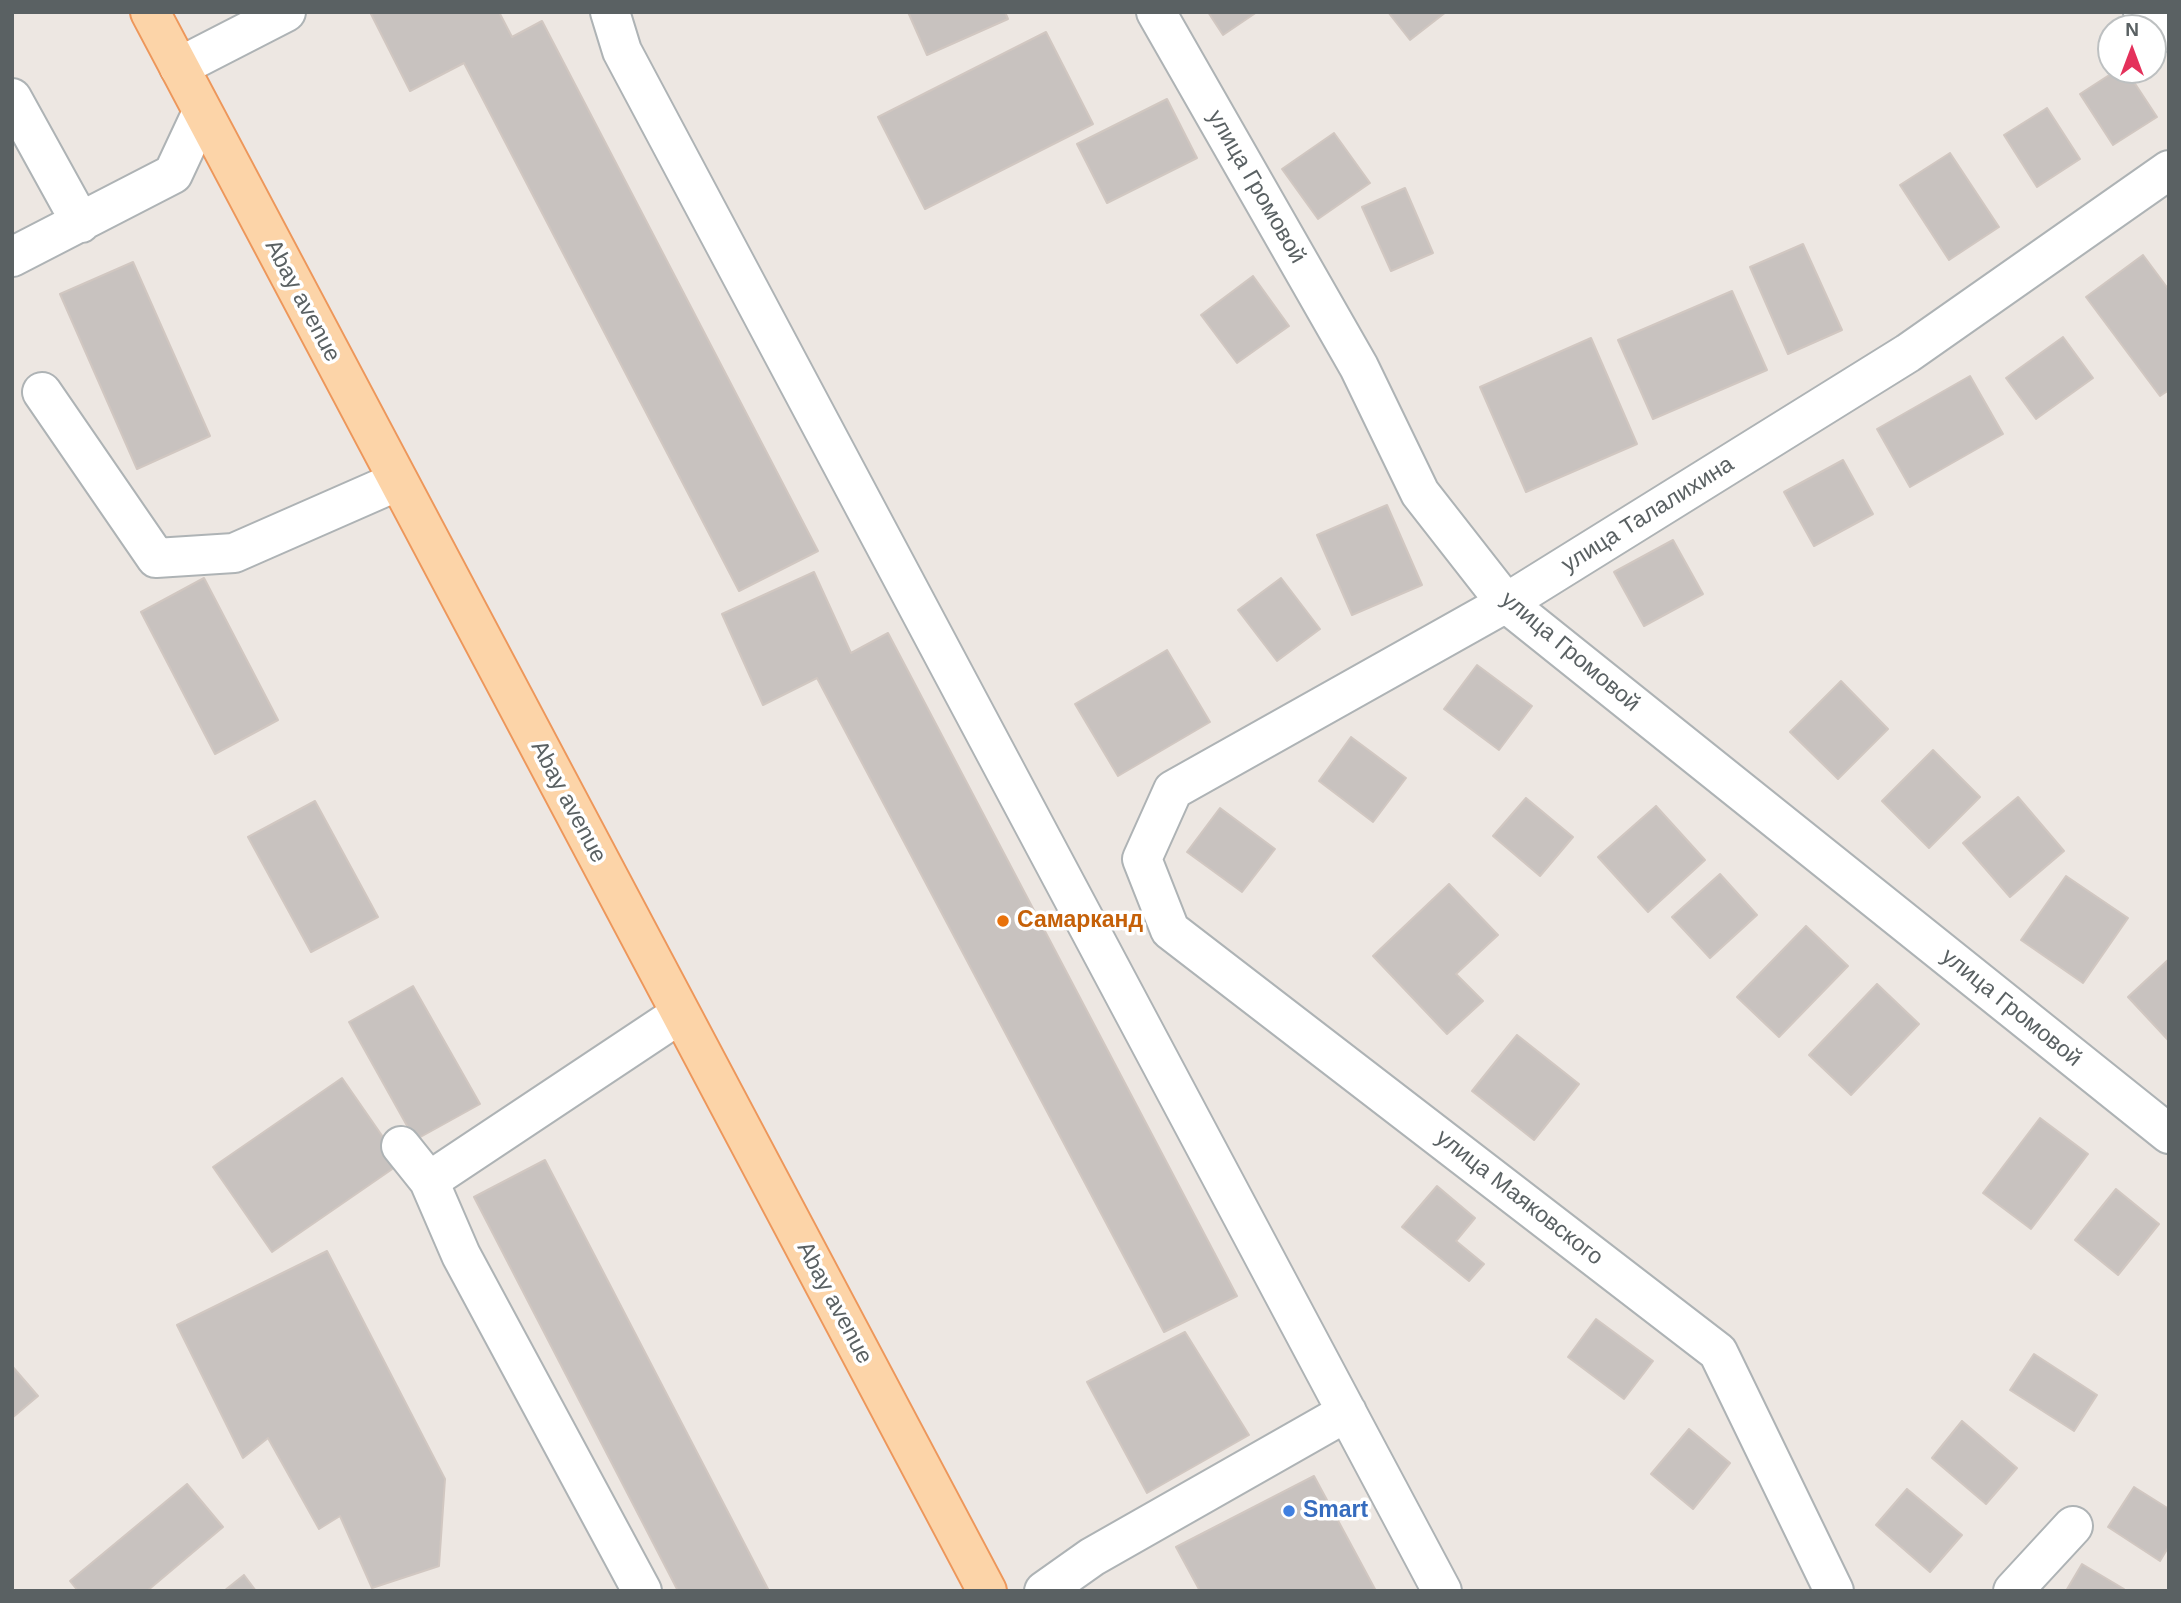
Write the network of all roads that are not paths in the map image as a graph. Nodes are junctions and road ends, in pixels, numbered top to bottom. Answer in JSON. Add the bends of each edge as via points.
{"nodes":[{"id":1,"x":150,"y":12,"type":"edge"},
{"id":2,"x":286,"y":12,"type":"edge"},
{"id":3,"x":610,"y":12,"type":"edge"},
{"id":4,"x":1156,"y":12,"type":"edge"},
{"id":5,"x":2143,"y":12,"type":"edge"},
{"id":6,"x":2169,"y":32,"type":"edge"},
{"id":7,"x":179,"y":67,"type":"junction"},
{"id":8,"x":12,"y":98,"type":"edge"},
{"id":9,"x":202,"y":112,"type":"junction"},
{"id":10,"x":2169,"y":170,"type":"edge"},
{"id":11,"x":81,"y":223,"type":"junction"},
{"id":12,"x":12,"y":257,"type":"edge"},
{"id":13,"x":41,"y":392,"type":"dead end"},
{"id":14,"x":398,"y":481,"type":"junction"},
{"id":15,"x":1506,"y":603,"type":"junction"},
{"id":16,"x":1142,"y":859,"type":"joint"},
{"id":17,"x":680,"y":1014,"type":"junction"},
{"id":18,"x":2169,"y":1134,"type":"edge"},
{"id":19,"x":401,"y":1146,"type":"dead end"},
{"id":20,"x":429,"y":1181,"type":"junction"},
{"id":21,"x":1347,"y":1412,"type":"junction"},
{"id":22,"x":2073,"y":1526,"type":"dead end"},
{"id":23,"x":642,"y":1591,"type":"edge"},
{"id":24,"x":987,"y":1591,"type":"edge"},
{"id":25,"x":1044,"y":1591,"type":"edge"},
{"id":26,"x":1442,"y":1591,"type":"edge"},
{"id":27,"x":1834,"y":1591,"type":"edge"},
{"id":28,"x":2013,"y":1591,"type":"edge"}],
"edges":[{"from":1,"to":7,"type":"main road","name":"Abay avenue"},
{"from":2,"to":7,"type":"street"},
{"from":3,"to":21,"type":"street","via":[[622,51]]},
{"from":4,"to":15,"type":"street","name":"улица Громовой","via":[[1359,367],[1420,493]]},
{"from":5,"to":6,"type":"street"},
{"from":7,"to":9,"type":"main road","name":"Abay avenue"},
{"from":8,"to":11,"type":"street"},
{"from":9,"to":11,"type":"street","via":[[173,174]]},
{"from":9,"to":14,"type":"main road","name":"Abay avenue"},
{"from":10,"to":15,"type":"street","name":"улица Талалихина","via":[[1908,354]]},
{"from":11,"to":12,"type":"street"},
{"from":13,"to":14,"type":"street","via":[[156,558],[234,553]]},
{"from":14,"to":17,"type":"main road","name":"Abay avenue"},
{"from":15,"to":16,"type":"street","name":"улица Талалихина","via":[[1174,790]]},
{"from":15,"to":18,"type":"street","name":"улица Громовой"},
{"from":16,"to":27,"type":"street","name":"улица Маяковского","via":[[1170,930],[1718,1352]]},
{"from":17,"to":20,"type":"street"},
{"from":17,"to":24,"type":"main road","name":"Abay avenue"},
{"from":19,"to":20,"type":"street"},
{"from":20,"to":23,"type":"street","via":[[461,1255]]},
{"from":21,"to":25,"type":"street","via":[[1092,1557]]},
{"from":21,"to":26,"type":"street"},
{"from":22,"to":28,"type":"street"}]}
